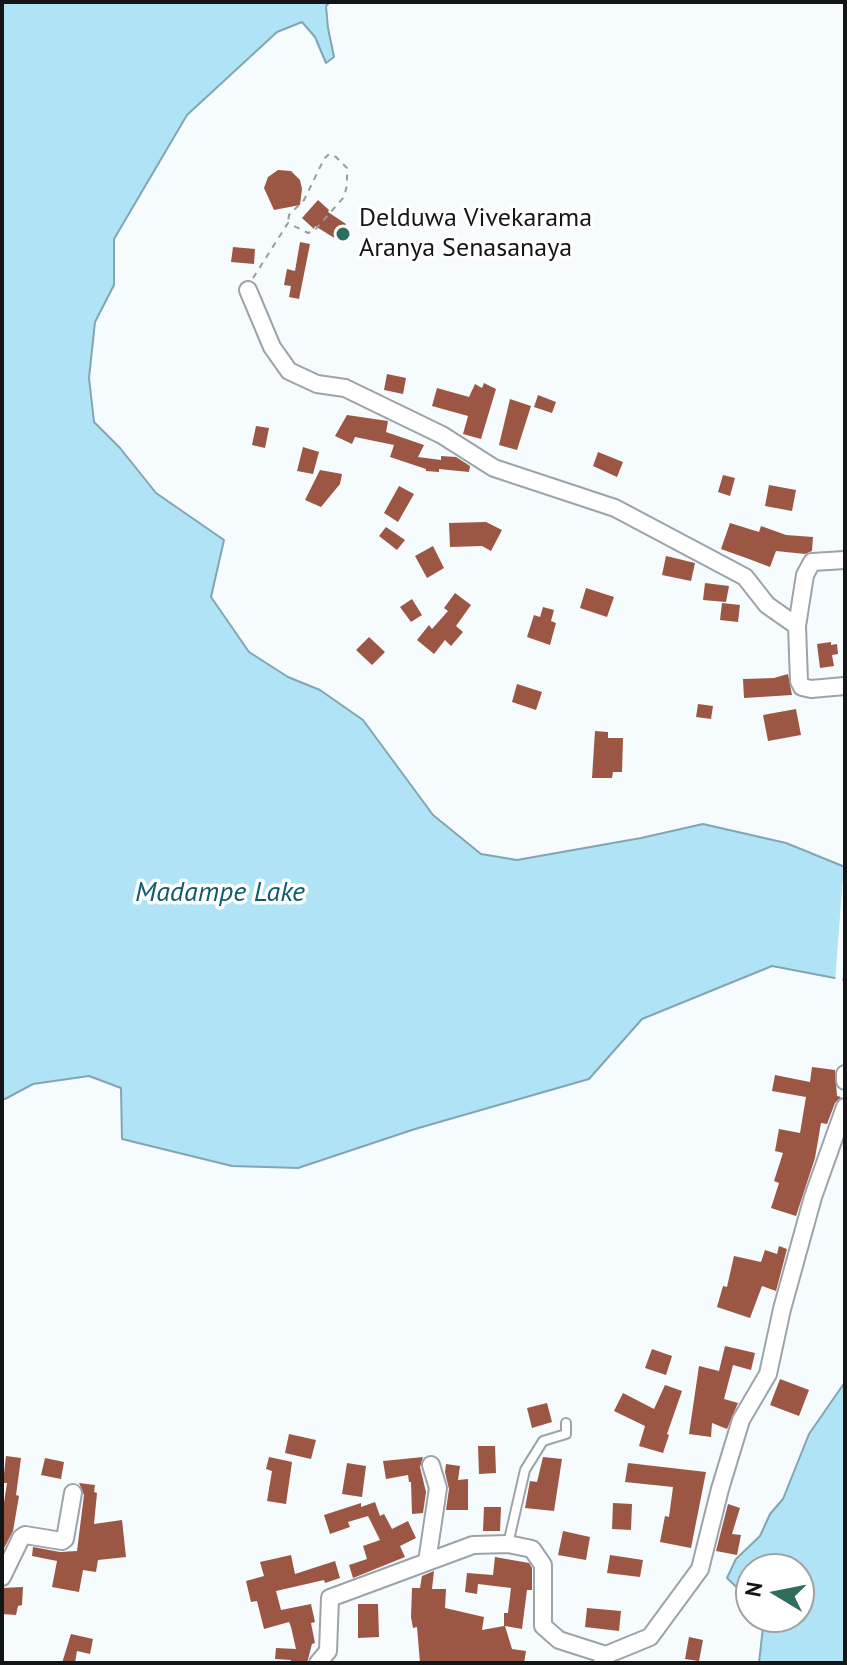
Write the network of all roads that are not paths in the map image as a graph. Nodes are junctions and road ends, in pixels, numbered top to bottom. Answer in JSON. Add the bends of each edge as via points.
{"nodes":[{"id":1,"x":248,"y":290,"type":"road end"},
{"id":2,"x":845,"y":560,"type":"edge"},
{"id":3,"x":797,"y":626,"type":"junction"},
{"id":4,"x":845,"y":686,"type":"edge"},
{"id":5,"x":845,"y":1074,"type":"edge"},
{"id":6,"x":845,"y":1081,"type":"edge"},
{"id":7,"x":845,"y":1107,"type":"edge"},
{"id":8,"x":566,"y":1423,"type":"dead end"},
{"id":9,"x":431,"y":1465,"type":"dead end"},
{"id":10,"x":73,"y":1493,"type":"dead end"},
{"id":11,"x":508,"y":1544,"type":"junction"},
{"id":12,"x":7,"y":1553,"type":"edge"},
{"id":13,"x":427,"y":1562,"type":"junction"},
{"id":14,"x":2,"y":1577,"type":"edge"},
{"id":15,"x":604,"y":1659,"type":"edge"},
{"id":16,"x":318,"y":1663,"type":"edge"}],
"edges":[{"from":1,"to":3,"type":"street","via":[[272,347],[289,371],[317,384],[345,388],[442,435],[494,468],[615,508],[745,577],[767,605]]},
{"from":2,"to":3,"type":"street","via":[[812,562]]},
{"from":3,"to":4,"type":"street","via":[[802,687]]},
{"from":5,"to":6,"type":"street"},
{"from":7,"to":15,"type":"street","via":[[813,1197],[768,1374],[741,1420],[700,1569],[650,1637]]},
{"from":8,"to":11,"type":"lane","via":[[566,1434],[543,1441],[525,1470]]},
{"from":9,"to":13,"type":"street","via":[[438,1488]]},
{"from":10,"to":12,"type":"street","via":[[65,1539],[25,1535]]},
{"from":11,"to":13,"type":"street","via":[[473,1545]]},
{"from":11,"to":15,"type":"street","via":[[532,1549],[543,1565],[543,1626],[559,1640]]},
{"from":12,"to":14,"type":"street"},
{"from":13,"to":16,"type":"street","via":[[330,1598],[328,1651]]}]}
